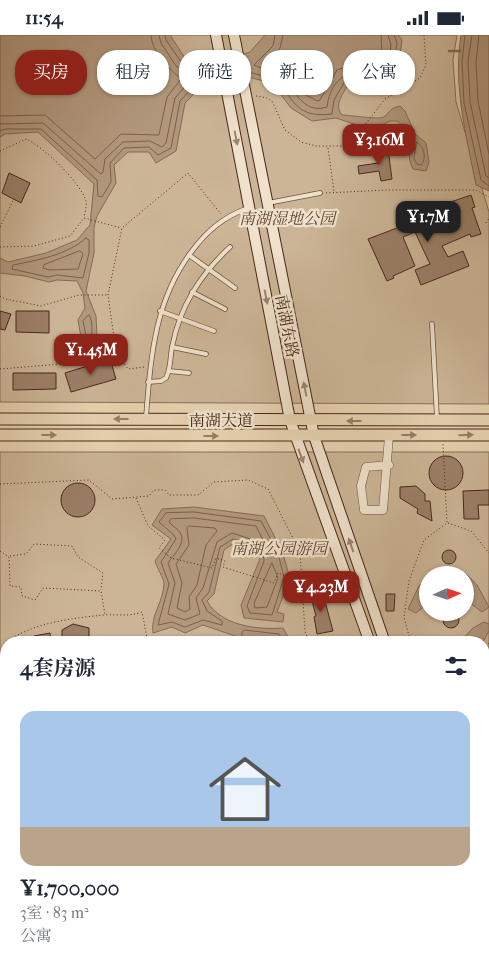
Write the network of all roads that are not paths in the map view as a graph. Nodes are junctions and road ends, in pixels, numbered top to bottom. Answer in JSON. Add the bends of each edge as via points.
{"nodes":[{"id":1,"x":216,"y":35,"type":"edge"},
{"id":2,"x":234,"y":35,"type":"edge"},
{"id":3,"x":320,"y":193,"type":"road end"},
{"id":4,"x":268,"y":203,"type":"junction"},
{"id":5,"x":249,"y":208,"type":"junction"},
{"id":6,"x":230,"y":247,"type":"dead end"},
{"id":7,"x":189,"y":255,"type":"junction"},
{"id":8,"x":208,"y":269,"type":"junction"},
{"id":9,"x":234,"y":288,"type":"dead end"},
{"id":10,"x":192,"y":292,"type":"junction"},
{"id":11,"x":225,"y":309,"type":"dead end"},
{"id":12,"x":160,"y":311,"type":"junction"},
{"id":13,"x":180,"y":319,"type":"junction"},
{"id":14,"x":432,"y":324,"type":"dead end"},
{"id":15,"x":214,"y":331,"type":"dead end"},
{"id":16,"x":172,"y":347,"type":"junction"},
{"id":17,"x":206,"y":354,"type":"dead end"},
{"id":18,"x":169,"y":371,"type":"junction"},
{"id":19,"x":189,"y":373,"type":"dead end"},
{"id":20,"x":148,"y":382,"type":"junction"},
{"id":21,"x":0,"y":419,"type":"edge"},
{"id":22,"x":146,"y":419,"type":"junction"},
{"id":23,"x":290,"y":420,"type":"junction"},
{"id":24,"x":438,"y":420,"type":"junction"},
{"id":25,"x":489,"y":420,"type":"edge"},
{"id":26,"x":311,"y":421,"type":"junction"},
{"id":27,"x":0,"y":435,"type":"edge"},
{"id":28,"x":390,"y":435,"type":"junction"},
{"id":29,"x":489,"y":435,"type":"edge"},
{"id":30,"x":294,"y":436,"type":"junction"},
{"id":31,"x":314,"y":436,"type":"junction"},
{"id":32,"x":388,"y":465,"type":"junction"},
{"id":33,"x":367,"y":636,"type":"edge"},
{"id":34,"x":382,"y":636,"type":"edge"}],
"edges":[{"from":1,"to":5,"type":"main road","name":"南湖东路","one_way":true},
{"from":2,"to":4,"type":"main road","name":"南湖东路"},
{"from":3,"to":4,"type":"lane"},
{"from":26,"to":4,"type":"main road","name":"南湖东路","one_way":true},
{"from":5,"to":7,"type":"lane","via":[[224,218],[204,235]]},
{"from":5,"to":23,"type":"main road","name":"南湖东路","one_way":true},
{"from":6,"to":8,"type":"lane"},
{"from":7,"to":8,"type":"lane"},
{"from":7,"to":12,"type":"lane","via":[[177,272]]},
{"from":8,"to":9,"type":"lane"},
{"from":8,"to":10,"type":"lane"},
{"from":10,"to":11,"type":"lane"},
{"from":10,"to":13,"type":"lane"},
{"from":12,"to":13,"type":"lane"},
{"from":12,"to":20,"type":"lane"},
{"from":13,"to":15,"type":"lane"},
{"from":13,"to":16,"type":"lane"},
{"from":14,"to":24,"type":"lane"},
{"from":16,"to":17,"type":"lane"},
{"from":16,"to":18,"type":"lane"},
{"from":18,"to":19,"type":"lane"},
{"from":18,"to":20,"type":"lane","via":[[161,381]]},
{"from":20,"to":22,"type":"lane"},
{"from":22,"to":21,"type":"main road","name":"南湖大道","one_way":true},
{"from":22,"to":23,"type":"main road","name":"南湖大道"},
{"from":23,"to":26,"type":"main road","name":"南湖大道"},
{"from":23,"to":30,"type":"main road","name":"南湖东路"},
{"from":24,"to":25,"type":"main road","name":"南湖大道"},
{"from":24,"to":26,"type":"main road","name":"南湖大道","one_way":true},
{"from":26,"to":31,"type":"main road","name":"南湖东路"},
{"from":27,"to":30,"type":"main road","name":"南湖大道","one_way":true},
{"from":28,"to":29,"type":"main road","name":"南湖大道","one_way":true},
{"from":28,"to":31,"type":"main road","name":"南湖大道"},
{"from":28,"to":32,"type":"street"},
{"from":30,"to":31,"type":"main road","name":"南湖大道"},
{"from":30,"to":33,"type":"main road","name":"南湖东路","one_way":true},
{"from":34,"to":31,"type":"main road","name":"南湖东路","one_way":true},
{"from":32,"to":32,"type":"street","via":[[383,510],[364,510],[361,486],[366,467]]}]}
